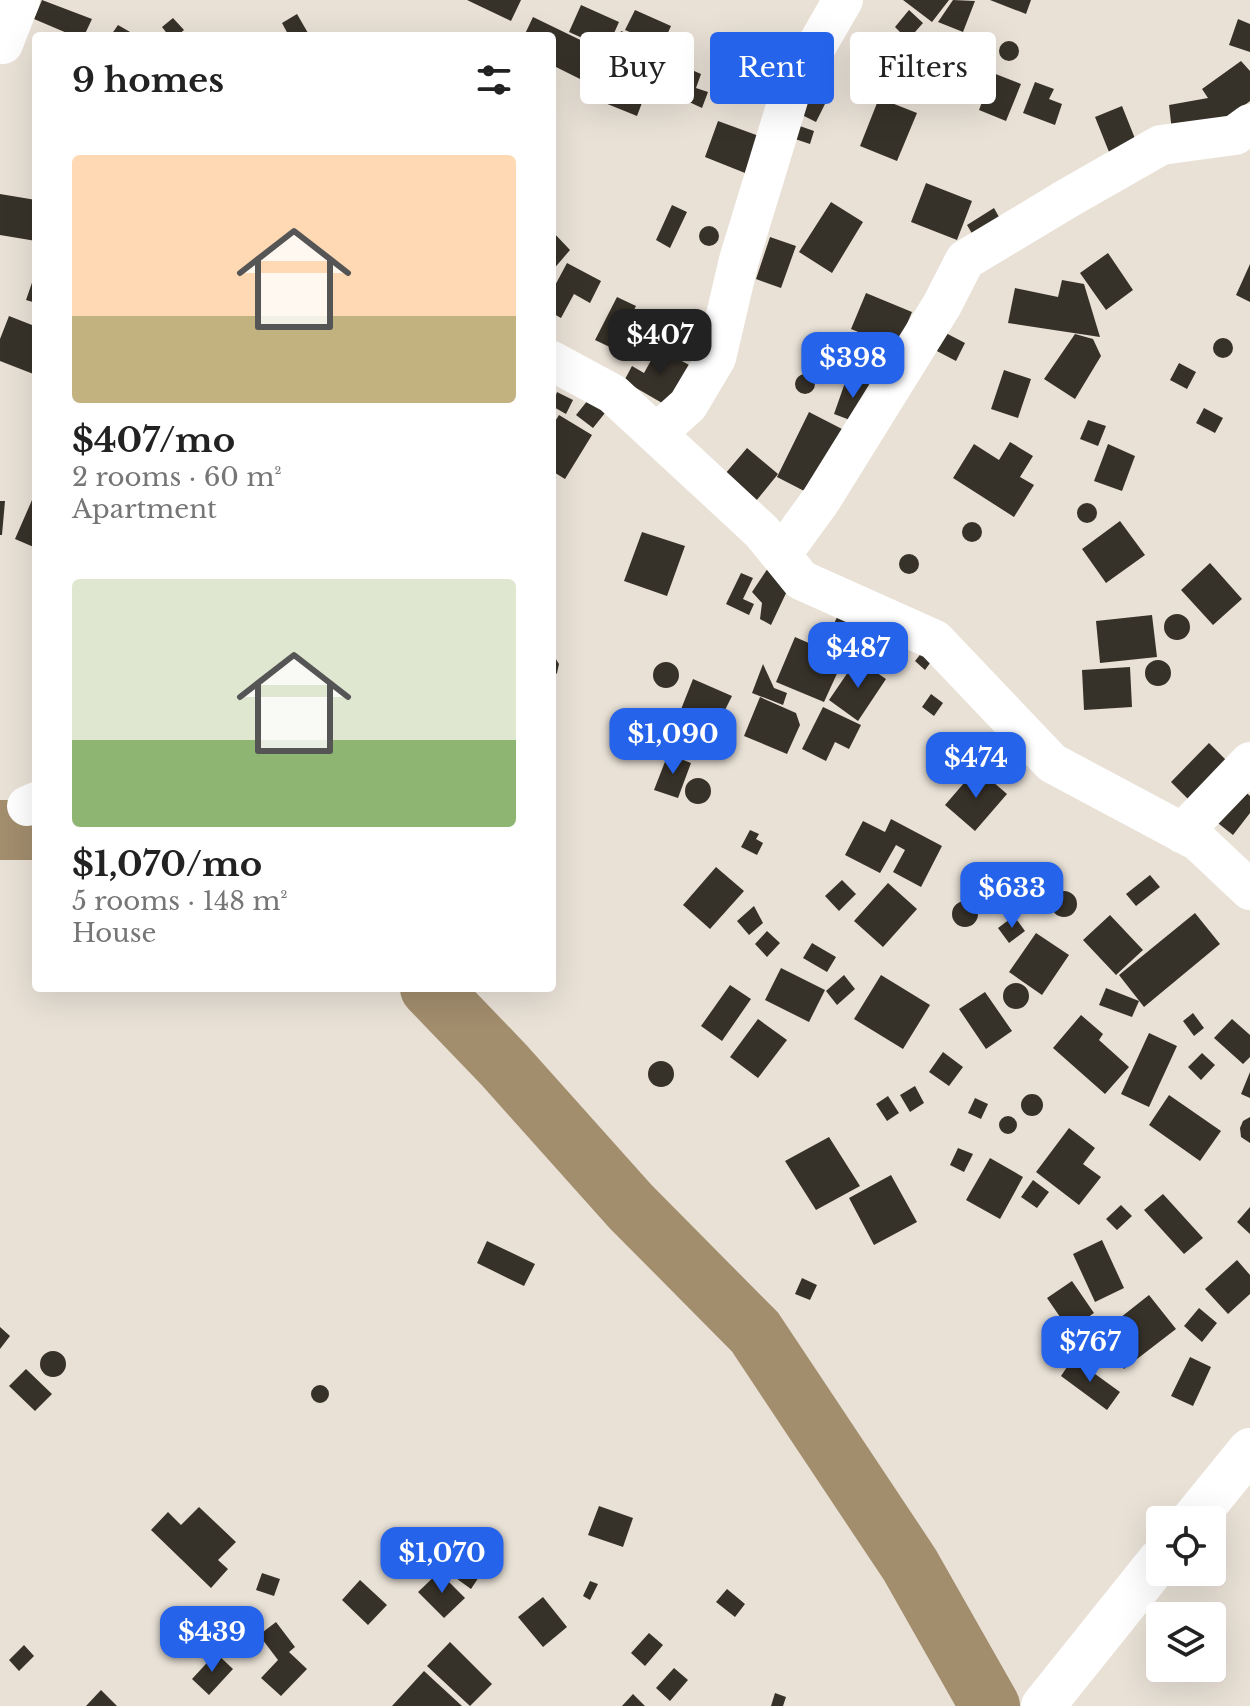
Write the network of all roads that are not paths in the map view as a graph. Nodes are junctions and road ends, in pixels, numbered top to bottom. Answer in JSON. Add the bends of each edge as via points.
{"nodes":[{"id":1,"x":20,"y":0,"type":"edge"},
{"id":2,"x":843,"y":0,"type":"edge"},
{"id":3,"x":13,"y":49,"type":"edge"},
{"id":4,"x":1250,"y":124,"type":"edge"},
{"id":5,"x":556,"y":363,"type":"edge"},
{"id":6,"x":656,"y":434,"type":"junction"},
{"id":7,"x":781,"y":555,"type":"junction"},
{"id":8,"x":1250,"y":762,"type":"edge"},
{"id":9,"x":1182,"y":833,"type":"junction"},
{"id":10,"x":1250,"y":890,"type":"edge"},
{"id":11,"x":1250,"y":1450,"type":"edge"},
{"id":12,"x":1204,"y":1506,"type":"edge"},
{"id":13,"x":1146,"y":1577,"type":"edge"},
{"id":14,"x":1043,"y":1706,"type":"edge"}],
"edges":[{"from":1,"to":3,"type":"street"},
{"from":2,"to":6,"type":"street","via":[[791,90],[739,260],[716,358],[688,405]]},
{"from":4,"to":7,"type":"street","via":[[1235,135],[1161,145],[965,260],[821,500]]},
{"from":5,"to":6,"type":"street","via":[[613,394]]},
{"from":6,"to":7,"type":"street"},
{"from":7,"to":9,"type":"street","via":[[801,580],[935,640],[1052,763]]},
{"from":8,"to":9,"type":"street"},
{"from":9,"to":10,"type":"street","via":[[1198,841]]},
{"from":11,"to":12,"type":"street"},
{"from":13,"to":14,"type":"street"}]}
